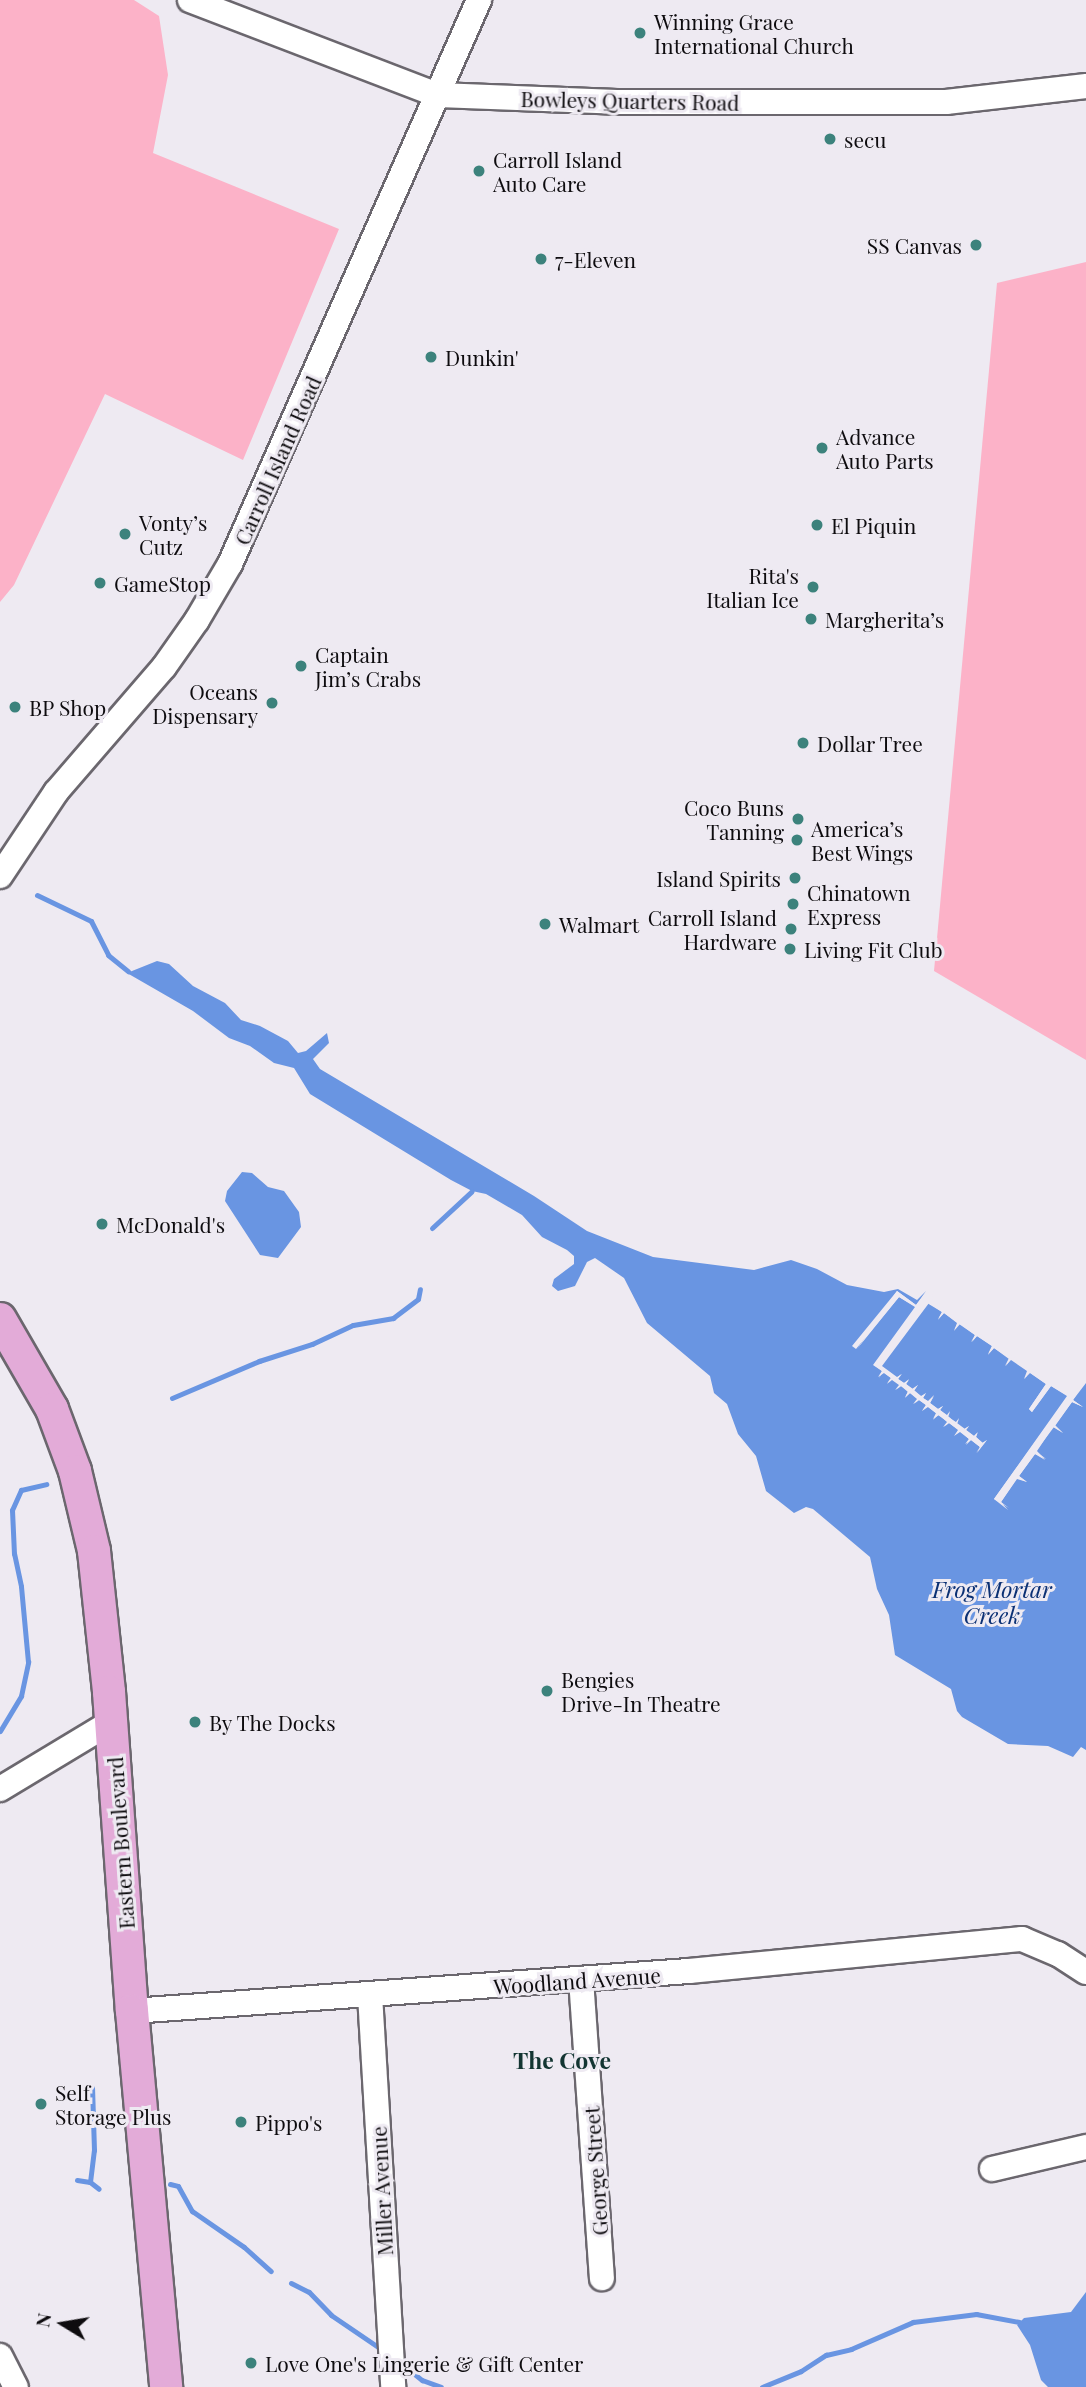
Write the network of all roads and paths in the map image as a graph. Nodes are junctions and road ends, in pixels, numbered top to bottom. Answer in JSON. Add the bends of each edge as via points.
{"nodes":[{"id":1,"x":190,"y":0,"type":"edge"},
{"id":2,"x":479,"y":0,"type":"edge"},
{"id":3,"x":1086,"y":86,"type":"edge"},
{"id":4,"x":438,"y":95,"type":"junction"},
{"id":5,"x":0,"y":876,"type":"edge"},
{"id":6,"x":0,"y":1319,"type":"edge"},
{"id":7,"x":111,"y":1722,"type":"junction"},
{"id":8,"x":0,"y":1789,"type":"edge"},
{"id":9,"x":1086,"y":1972,"type":"edge"},
{"id":10,"x":581,"y":1979,"type":"junction"},
{"id":11,"x":370,"y":1995,"type":"junction"},
{"id":12,"x":132,"y":2011,"type":"junction"},
{"id":13,"x":1086,"y":2147,"type":"edge"},
{"id":14,"x":992,"y":2169,"type":"dead end"},
{"id":15,"x":602,"y":2278,"type":"dead end"},
{"id":16,"x":0,"y":2356,"type":"edge"},
{"id":17,"x":16,"y":2387,"type":"edge"},
{"id":18,"x":166,"y":2387,"type":"edge"},
{"id":19,"x":393,"y":2387,"type":"edge"}],
"edges":[{"from":1,"to":4,"type":"street","name":"Bowleys Quarters Road"},
{"from":2,"to":4,"type":"street","name":"Carroll Island Road"},
{"from":3,"to":4,"type":"street","name":"Bowleys Quarters Road","via":[[946,102],[617,103]]},
{"from":4,"to":5,"type":"street","name":"Carroll Island Road","via":[[214,593],[151,684],[56,792]]},
{"from":6,"to":7,"type":"main road","name":"Eastern Boulevard","via":[[52,1409],[75,1471],[94,1551]]},
{"from":7,"to":8,"type":"street"},
{"from":7,"to":12,"type":"main road","name":"Eastern Boulevard"},
{"from":9,"to":10,"type":"street","name":"Woodland Avenue","via":[[1058,1954],[1022,1940]]},
{"from":10,"to":11,"type":"street","name":"Woodland Avenue"},
{"from":10,"to":15,"type":"street","name":"George Street"},
{"from":11,"to":12,"type":"street","name":"Woodland Avenue"},
{"from":11,"to":19,"type":"street","name":"Miller Avenue"},
{"from":12,"to":18,"type":"main road","name":"Eastern Boulevard"},
{"from":13,"to":14,"type":"street"},
{"from":16,"to":17,"type":"street"}]}
